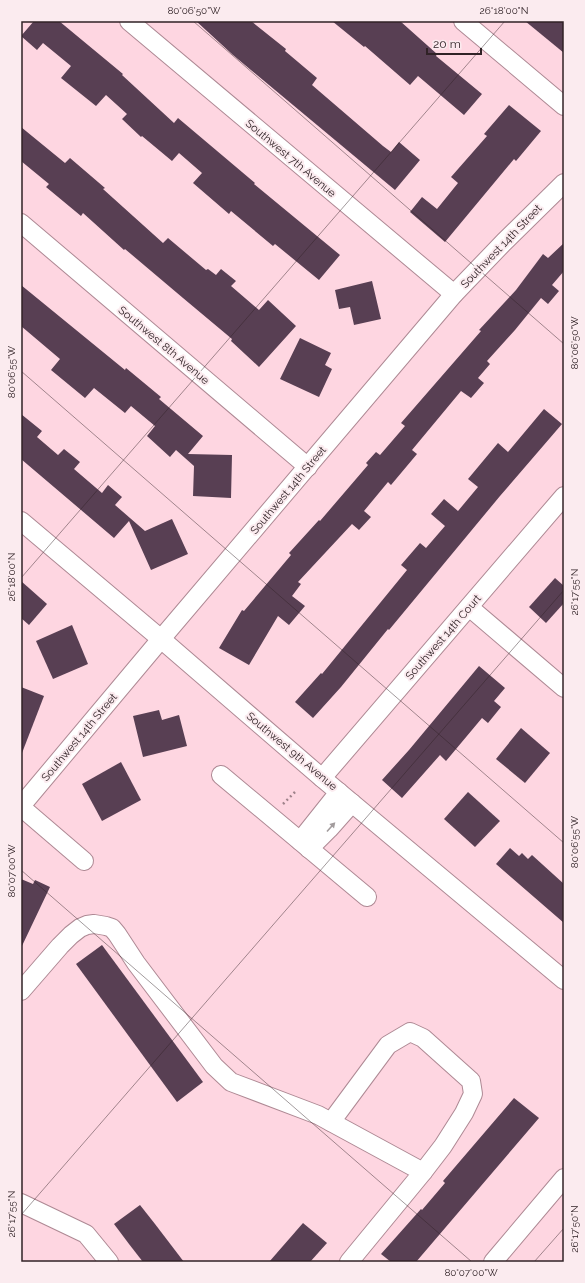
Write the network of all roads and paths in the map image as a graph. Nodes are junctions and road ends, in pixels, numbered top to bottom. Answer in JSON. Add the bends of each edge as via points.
{"nodes":[{"id":1,"x":129,"y":21,"type":"edge"},
{"id":2,"x":463,"y":21,"type":"edge"},
{"id":3,"x":564,"y":106,"type":"edge"},
{"id":4,"x":564,"y":183,"type":"edge"},
{"id":5,"x":21,"y":223,"type":"edge"},
{"id":6,"x":454,"y":294,"type":"junction"},
{"id":7,"x":308,"y":467,"type":"junction"},
{"id":8,"x":564,"y":496,"type":"edge"},
{"id":9,"x":21,"y":521,"type":"edge"},
{"id":10,"x":469,"y":607,"type":"junction"},
{"id":11,"x":161,"y":639,"type":"junction"},
{"id":12,"x":564,"y":688,"type":"edge"},
{"id":13,"x":221,"y":775,"type":"dead end"},
{"id":14,"x":322,"y":778,"type":"junction"},
{"id":15,"x":346,"y":797,"type":"junction"},
{"id":16,"x":21,"y":807,"type":"edge"},
{"id":17,"x":304,"y":845,"type":"junction"},
{"id":18,"x":84,"y":861,"type":"dead end"},
{"id":19,"x":368,"y":897,"type":"dead end"},
{"id":20,"x":564,"y":980,"type":"edge"},
{"id":21,"x":21,"y":991,"type":"edge"},
{"id":22,"x":331,"y":1122,"type":"junction"},
{"id":23,"x":423,"y":1172,"type":"junction"},
{"id":24,"x":564,"y":1178,"type":"edge"},
{"id":25,"x":21,"y":1203,"type":"edge"},
{"id":26,"x":109,"y":1262,"type":"edge"},
{"id":27,"x":349,"y":1262,"type":"edge"},
{"id":28,"x":494,"y":1262,"type":"edge"}],
"edges":[{"from":1,"to":6,"type":"street","name":"Southwest 7th Avenue"},
{"from":2,"to":3,"type":"street"},
{"from":4,"to":6,"type":"street","name":"Southwest 14th Street"},
{"from":5,"to":7,"type":"street","name":"Southwest 8th Avenue"},
{"from":6,"to":7,"type":"street","name":"Southwest 14th Street"},
{"from":7,"to":11,"type":"street","name":"Southwest 14th Street"},
{"from":8,"to":10,"type":"street","name":"Southwest 14th Court"},
{"from":9,"to":11,"type":"street","name":"Southwest 9th Avenue"},
{"from":10,"to":12,"type":"street"},
{"from":10,"to":14,"type":"street","name":"Southwest 14th Court"},
{"from":11,"to":14,"type":"street","name":"Southwest 9th Avenue"},
{"from":11,"to":16,"type":"street","name":"Southwest 14th Street"},
{"from":13,"to":17,"type":"street"},
{"from":14,"to":15,"type":"street","name":"Southwest 9th Avenue"},
{"from":15,"to":17,"type":"street"},
{"from":15,"to":20,"type":"street","name":"Southwest 9th Avenue"},
{"from":16,"to":18,"type":"street"},
{"from":17,"to":19,"type":"street"},
{"from":21,"to":22,"type":"street","via":[[60,946],[80,928],[94,924],[112,928],[136,964],[221,1074],[231,1082]]},
{"from":22,"to":23,"type":"street"},
{"from":22,"to":23,"type":"street","via":[[388,1045],[410,1032],[423,1038],[471,1081],[473,1094],[443,1146]]},
{"from":23,"to":27,"type":"street"},
{"from":24,"to":28,"type":"street"},
{"from":25,"to":26,"type":"street","via":[[86,1234]]}]}
